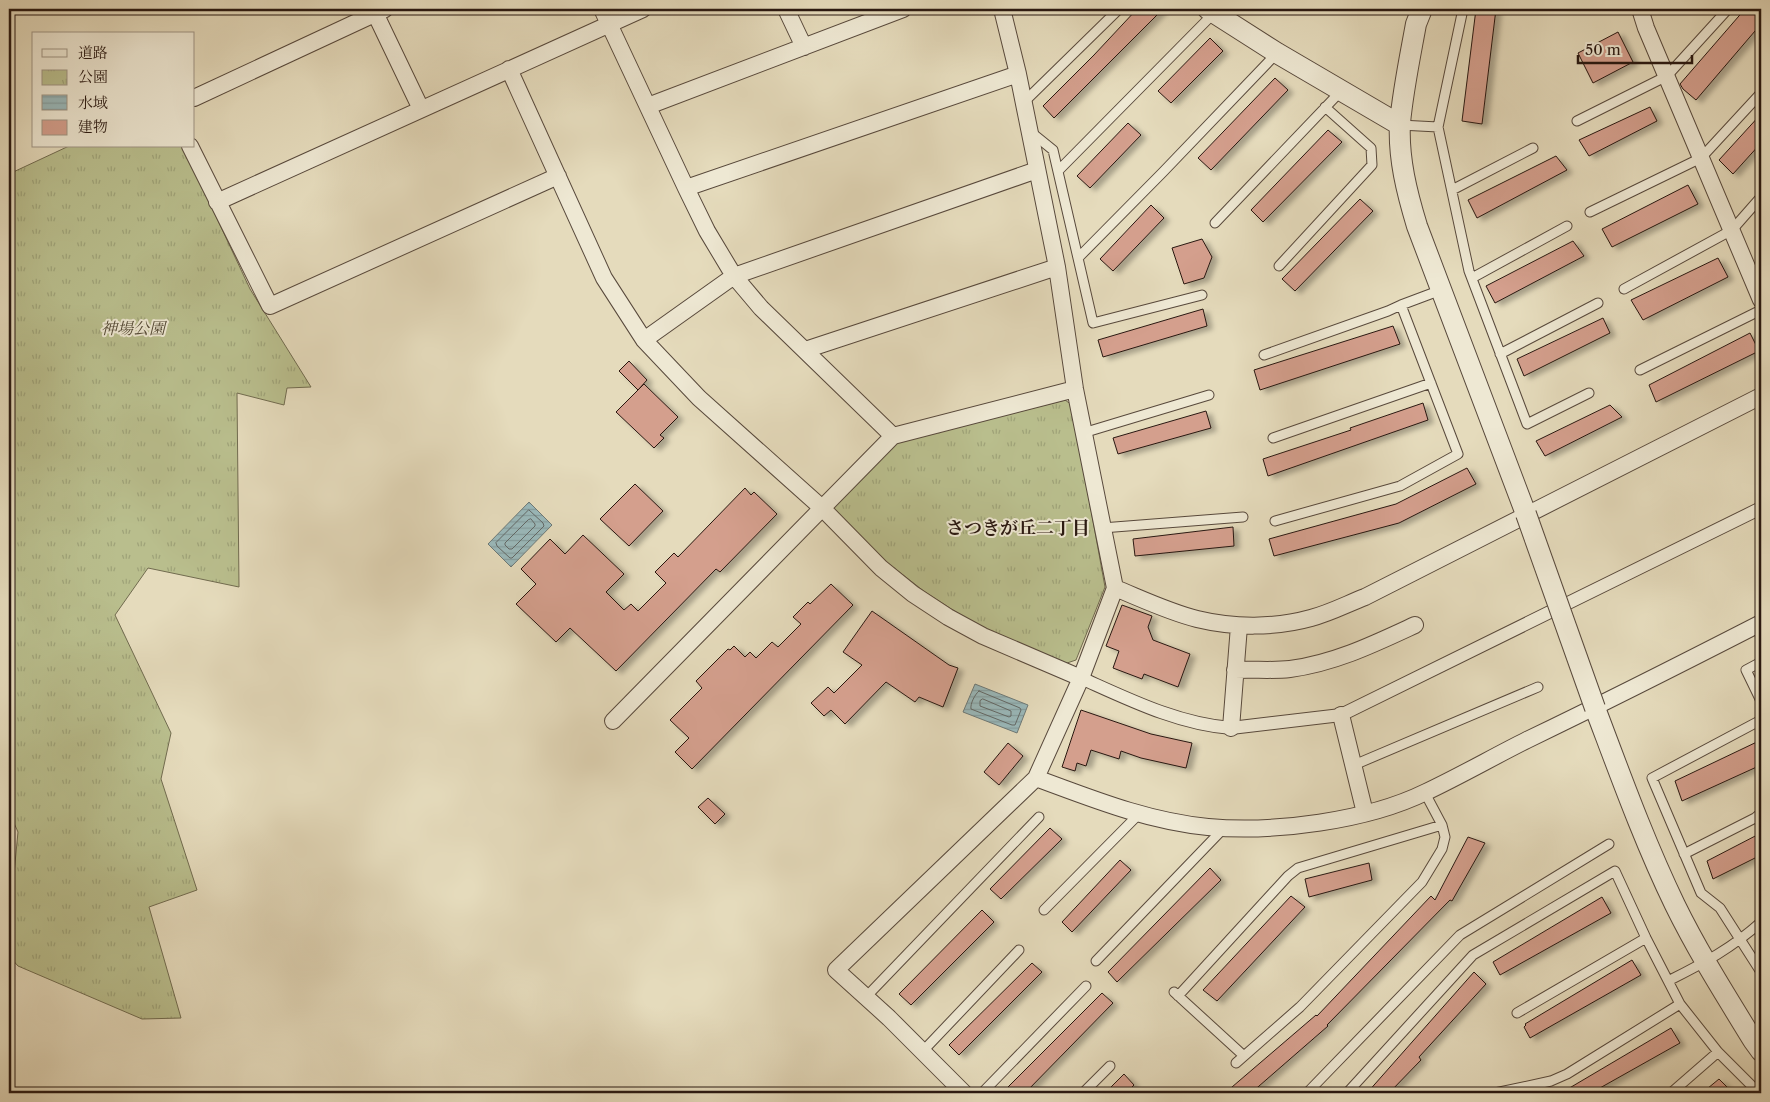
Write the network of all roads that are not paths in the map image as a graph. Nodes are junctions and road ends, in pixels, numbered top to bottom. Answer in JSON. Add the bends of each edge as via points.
{"nodes":[{"id":1,"x":602,"y":9,"type":"edge"},
{"id":2,"x":643,"y":9,"type":"edge"},
{"id":3,"x":786,"y":9,"type":"edge"},
{"id":4,"x":903,"y":9,"type":"edge"},
{"id":5,"x":1002,"y":9,"type":"edge"},
{"id":6,"x":1119,"y":9,"type":"edge"},
{"id":7,"x":1422,"y":9,"type":"edge"},
{"id":8,"x":1463,"y":9,"type":"edge"},
{"id":9,"x":1640,"y":9,"type":"edge"},
{"id":10,"x":1728,"y":9,"type":"edge"},
{"id":11,"x":380,"y":11,"type":"edge"},
{"id":12,"x":1211,"y":11,"type":"edge"},
{"id":13,"x":609,"y":24,"type":"junction"},
{"id":14,"x":804,"y":48,"type":"junction"},
{"id":15,"x":1277,"y":52,"type":"junction"},
{"id":16,"x":508,"y":70,"type":"junction"},
{"id":17,"x":1018,"y":74,"type":"junction"},
{"id":18,"x":1667,"y":76,"type":"junction"},
{"id":19,"x":1341,"y":90,"type":"junction"},
{"id":20,"x":1761,"y":93,"type":"edge"},
{"id":21,"x":195,"y":98,"type":"edge"},
{"id":22,"x":1024,"y":102,"type":"junction"},
{"id":23,"x":648,"y":106,"type":"junction"},
{"id":24,"x":1325,"y":107,"type":"junction"},
{"id":25,"x":421,"y":109,"type":"junction"},
{"id":26,"x":1577,"y":121,"type":"dead end"},
{"id":27,"x":1400,"y":125,"type":"junction"},
{"id":28,"x":1438,"y":127,"type":"junction"},
{"id":29,"x":1030,"y":131,"type":"junction"},
{"id":30,"x":191,"y":148,"type":"edge"},
{"id":31,"x":1533,"y":148,"type":"dead end"},
{"id":32,"x":1701,"y":158,"type":"junction"},
{"id":33,"x":1037,"y":170,"type":"junction"},
{"id":34,"x":1058,"y":171,"type":"junction"},
{"id":35,"x":558,"y":176,"type":"junction"},
{"id":36,"x":686,"y":188,"type":"junction"},
{"id":37,"x":1452,"y":190,"type":"junction"},
{"id":38,"x":1761,"y":197,"type":"edge"},
{"id":39,"x":217,"y":202,"type":"junction"},
{"id":40,"x":1590,"y":212,"type":"dead end"},
{"id":41,"x":1215,"y":223,"type":"dead end"},
{"id":42,"x":1567,"y":226,"type":"dead end"},
{"id":43,"x":1732,"y":230,"type":"junction"},
{"id":44,"x":1078,"y":258,"type":"junction"},
{"id":45,"x":1057,"y":266,"type":"junction"},
{"id":46,"x":1279,"y":266,"type":"dead end"},
{"id":47,"x":734,"y":276,"type":"junction"},
{"id":48,"x":1472,"y":278,"type":"junction"},
{"id":49,"x":1624,"y":289,"type":"dead end"},
{"id":50,"x":1441,"y":290,"type":"junction"},
{"id":51,"x":1202,"y":295,"type":"dead end"},
{"id":52,"x":1761,"y":300,"type":"edge"},
{"id":53,"x":1598,"y":303,"type":"dead end"},
{"id":54,"x":1401,"y":305,"type":"junction"},
{"id":55,"x":1761,"y":310,"type":"edge"},
{"id":56,"x":644,"y":340,"type":"junction"},
{"id":57,"x":805,"y":350,"type":"junction"},
{"id":58,"x":1500,"y":354,"type":"junction"},
{"id":59,"x":1264,"y":355,"type":"dead end"},
{"id":60,"x":1640,"y":370,"type":"dead end"},
{"id":61,"x":1431,"y":383,"type":"junction"},
{"id":62,"x":1075,"y":389,"type":"junction"},
{"id":63,"x":1589,"y":394,"type":"dead end"},
{"id":64,"x":1209,"y":395,"type":"dead end"},
{"id":65,"x":1761,"y":396,"type":"edge"},
{"id":66,"x":1084,"y":433,"type":"junction"},
{"id":67,"x":893,"y":436,"type":"junction"},
{"id":68,"x":1273,"y":438,"type":"dead end"},
{"id":69,"x":822,"y":508,"type":"junction"},
{"id":70,"x":1761,"y":508,"type":"edge"},
{"id":71,"x":1526,"y":514,"type":"junction"},
{"id":72,"x":1243,"y":517,"type":"dead end"},
{"id":73,"x":1275,"y":521,"type":"dead end"},
{"id":74,"x":1102,"y":528,"type":"junction"},
{"id":75,"x":1115,"y":588,"type":"junction"},
{"id":76,"x":1761,"y":623,"type":"edge"},
{"id":77,"x":1415,"y":625,"type":"dead end"},
{"id":78,"x":1239,"y":626,"type":"junction"},
{"id":79,"x":1761,"y":662,"type":"edge"},
{"id":80,"x":1235,"y":670,"type":"junction"},
{"id":81,"x":1081,"y":678,"type":"junction"},
{"id":82,"x":1538,"y":687,"type":"dead end"},
{"id":83,"x":1761,"y":701,"type":"edge"},
{"id":84,"x":1595,"y":708,"type":"junction"},
{"id":85,"x":1341,"y":714,"type":"junction"},
{"id":86,"x":1761,"y":720,"type":"edge"},
{"id":87,"x":613,"y":721,"type":"dead end"},
{"id":88,"x":1230,"y":728,"type":"junction"},
{"id":89,"x":1354,"y":765,"type":"junction"},
{"id":90,"x":1036,"y":778,"type":"junction"},
{"id":91,"x":1425,"y":793,"type":"junction"},
{"id":92,"x":1761,"y":813,"type":"edge"},
{"id":93,"x":1365,"y":814,"type":"junction"},
{"id":94,"x":1138,"y":815,"type":"junction"},
{"id":95,"x":1039,"y":817,"type":"dead end"},
{"id":96,"x":1442,"y":825,"type":"junction"},
{"id":97,"x":1224,"y":828,"type":"junction"},
{"id":98,"x":1609,"y":844,"type":"dead end"},
{"id":99,"x":1684,"y":854,"type":"junction"},
{"id":100,"x":1044,"y":910,"type":"dead end"},
{"id":101,"x":1761,"y":922,"type":"edge"},
{"id":102,"x":1646,"y":938,"type":"junction"},
{"id":103,"x":1741,"y":940,"type":"junction"},
{"id":104,"x":1019,"y":950,"type":"dead end"},
{"id":105,"x":1096,"y":961,"type":"dead end"},
{"id":106,"x":1706,"y":962,"type":"junction"},
{"id":107,"x":1761,"y":972,"type":"edge"},
{"id":108,"x":1670,"y":980,"type":"junction"},
{"id":109,"x":1086,"y":986,"type":"dead end"},
{"id":110,"x":866,"y":997,"type":"junction"},
{"id":111,"x":1680,"y":1004,"type":"junction"},
{"id":112,"x":1517,"y":1013,"type":"dead end"},
{"id":113,"x":922,"y":1051,"type":"junction"},
{"id":114,"x":1761,"y":1051,"type":"edge"},
{"id":115,"x":1718,"y":1052,"type":"junction"},
{"id":116,"x":1244,"y":1056,"type":"junction"},
{"id":117,"x":1236,"y":1063,"type":"dead end"},
{"id":118,"x":1110,"y":1066,"type":"dead end"},
{"id":119,"x":964,"y":1093,"type":"edge"},
{"id":120,"x":982,"y":1093,"type":"edge"},
{"id":121,"x":1083,"y":1093,"type":"edge"},
{"id":122,"x":1307,"y":1093,"type":"edge"},
{"id":123,"x":1347,"y":1093,"type":"edge"},
{"id":124,"x":1495,"y":1093,"type":"edge"},
{"id":125,"x":1671,"y":1093,"type":"edge"},
{"id":126,"x":1756,"y":1093,"type":"edge"}],
"edges":[{"from":1,"to":13,"type":"street"},
{"from":2,"to":13,"type":"street"},
{"from":3,"to":14,"type":"street"},
{"from":4,"to":14,"type":"street"},
{"from":5,"to":17,"type":"street"},
{"from":6,"to":22,"type":"lane"},
{"from":7,"to":27,"type":"street","via":[[1416,24]]},
{"from":8,"to":28,"type":"lane"},
{"from":9,"to":18,"type":"street"},
{"from":10,"to":18,"type":"lane"},
{"from":11,"to":21,"type":"street"},
{"from":11,"to":25,"type":"street"},
{"from":12,"to":15,"type":"street"},
{"from":12,"to":34,"type":"lane"},
{"from":13,"to":16,"type":"street"},
{"from":13,"to":23,"type":"street"},
{"from":14,"to":23,"type":"street"},
{"from":15,"to":19,"type":"street"},
{"from":15,"to":44,"type":"lane"},
{"from":16,"to":25,"type":"street"},
{"from":16,"to":35,"type":"street"},
{"from":17,"to":22,"type":"street"},
{"from":17,"to":36,"type":"street"},
{"from":18,"to":26,"type":"lane"},
{"from":18,"to":32,"type":"street"},
{"from":19,"to":24,"type":"lane"},
{"from":19,"to":27,"type":"street"},
{"from":20,"to":32,"type":"lane"},
{"from":22,"to":29,"type":"street"},
{"from":23,"to":36,"type":"street"},
{"from":24,"to":41,"type":"lane"},
{"from":24,"to":46,"type":"lane","via":[[1371,148],[1372,165]]},
{"from":25,"to":39,"type":"street"},
{"from":27,"to":28,"type":"lane"},
{"from":27,"to":50,"type":"street","via":[[1408,196]]},
{"from":28,"to":37,"type":"lane"},
{"from":29,"to":33,"type":"street"},
{"from":29,"to":34,"type":"lane","via":[[1053,150]]},
{"from":30,"to":39,"type":"street"},
{"from":31,"to":37,"type":"lane"},
{"from":32,"to":40,"type":"lane"},
{"from":32,"to":43,"type":"street"},
{"from":33,"to":45,"type":"street"},
{"from":33,"to":47,"type":"street"},
{"from":34,"to":44,"type":"lane"},
{"from":35,"to":39,"type":"street","via":[[270,306]]},
{"from":35,"to":56,"type":"street","via":[[604,278]]},
{"from":36,"to":47,"type":"street"},
{"from":37,"to":48,"type":"lane"},
{"from":38,"to":43,"type":"lane"},
{"from":42,"to":48,"type":"lane"},
{"from":43,"to":49,"type":"lane"},
{"from":43,"to":52,"type":"street"},
{"from":44,"to":51,"type":"lane","via":[[1094,323]]},
{"from":45,"to":57,"type":"street"},
{"from":45,"to":62,"type":"street"},
{"from":47,"to":56,"type":"street"},
{"from":47,"to":57,"type":"street","via":[[761,308]]},
{"from":48,"to":58,"type":"lane"},
{"from":50,"to":54,"type":"lane"},
{"from":50,"to":71,"type":"street"},
{"from":53,"to":58,"type":"lane"},
{"from":54,"to":59,"type":"lane"},
{"from":54,"to":61,"type":"lane"},
{"from":55,"to":60,"type":"lane"},
{"from":56,"to":69,"type":"street","via":[[699,398]]},
{"from":57,"to":67,"type":"street"},
{"from":58,"to":63,"type":"lane","via":[[1527,424]]},
{"from":61,"to":68,"type":"lane"},
{"from":61,"to":73,"type":"lane","via":[[1458,454],[1400,486]]},
{"from":62,"to":66,"type":"street"},
{"from":62,"to":67,"type":"street"},
{"from":64,"to":66,"type":"lane"},
{"from":65,"to":71,"type":"street"},
{"from":66,"to":74,"type":"street"},
{"from":67,"to":69,"type":"street"},
{"from":69,"to":81,"type":"street","via":[[881,568],[934,608],[983,636]]},
{"from":69,"to":87,"type":"street"},
{"from":70,"to":85,"type":"street"},
{"from":71,"to":78,"type":"street","via":[[1337,609],[1303,620]]},
{"from":71,"to":84,"type":"street","bridge":true},
{"from":72,"to":74,"type":"lane"},
{"from":74,"to":75,"type":"street"},
{"from":75,"to":78,"type":"street","via":[[1196,619]]},
{"from":75,"to":81,"type":"street"},
{"from":76,"to":84,"type":"street"},
{"from":77,"to":80,"type":"street","via":[[1336,659],[1289,669]]},
{"from":78,"to":80,"type":"street"},
{"from":79,"to":83,"type":"lane","via":[[1746,670]]},
{"from":80,"to":88,"type":"street"},
{"from":81,"to":88,"type":"street","via":[[1152,710]]},
{"from":81,"to":90,"type":"street"},
{"from":82,"to":89,"type":"lane"},
{"from":84,"to":91,"type":"street"},
{"from":84,"to":106,"type":"street","via":[[1656,862]]},
{"from":85,"to":88,"type":"street"},
{"from":85,"to":89,"type":"street"},
{"from":86,"to":99,"type":"lane","via":[[1652,778]]},
{"from":89,"to":93,"type":"street"},
{"from":90,"to":94,"type":"street"},
{"from":90,"to":110,"type":"street","via":[[836,970]]},
{"from":91,"to":93,"type":"street"},
{"from":91,"to":96,"type":"lane"},
{"from":92,"to":99,"type":"lane"},
{"from":93,"to":97,"type":"street","via":[[1292,826]]},
{"from":94,"to":97,"type":"street"},
{"from":94,"to":100,"type":"lane"},
{"from":95,"to":110,"type":"lane"},
{"from":96,"to":116,"type":"lane","via":[[1445,838],[1442,848],[1422,882],[1300,1007]]},
{"from":96,"to":116,"type":"lane","via":[[1298,868],[1176,994]]},
{"from":97,"to":105,"type":"lane"},
{"from":98,"to":122,"type":"lane","via":[[1460,935]]},
{"from":99,"to":103,"type":"lane","via":[[1701,893],[1720,908]]},
{"from":101,"to":103,"type":"lane"},
{"from":102,"to":108,"type":"lane"},
{"from":102,"to":112,"type":"lane"},
{"from":102,"to":123,"type":"lane","via":[[1615,871],[1473,955]]},
{"from":103,"to":106,"type":"lane"},
{"from":103,"to":107,"type":"lane"},
{"from":104,"to":113,"type":"lane"},
{"from":106,"to":108,"type":"lane"},
{"from":106,"to":114,"type":"street"},
{"from":108,"to":111,"type":"lane"},
{"from":109,"to":120,"type":"lane"},
{"from":110,"to":113,"type":"street"},
{"from":111,"to":115,"type":"lane"},
{"from":111,"to":124,"type":"lane","via":[[1567,1074],[1551,1081]]},
{"from":113,"to":119,"type":"street"},
{"from":115,"to":125,"type":"lane"},
{"from":115,"to":126,"type":"lane"},
{"from":116,"to":117,"type":"lane"},
{"from":118,"to":121,"type":"lane"}]}
